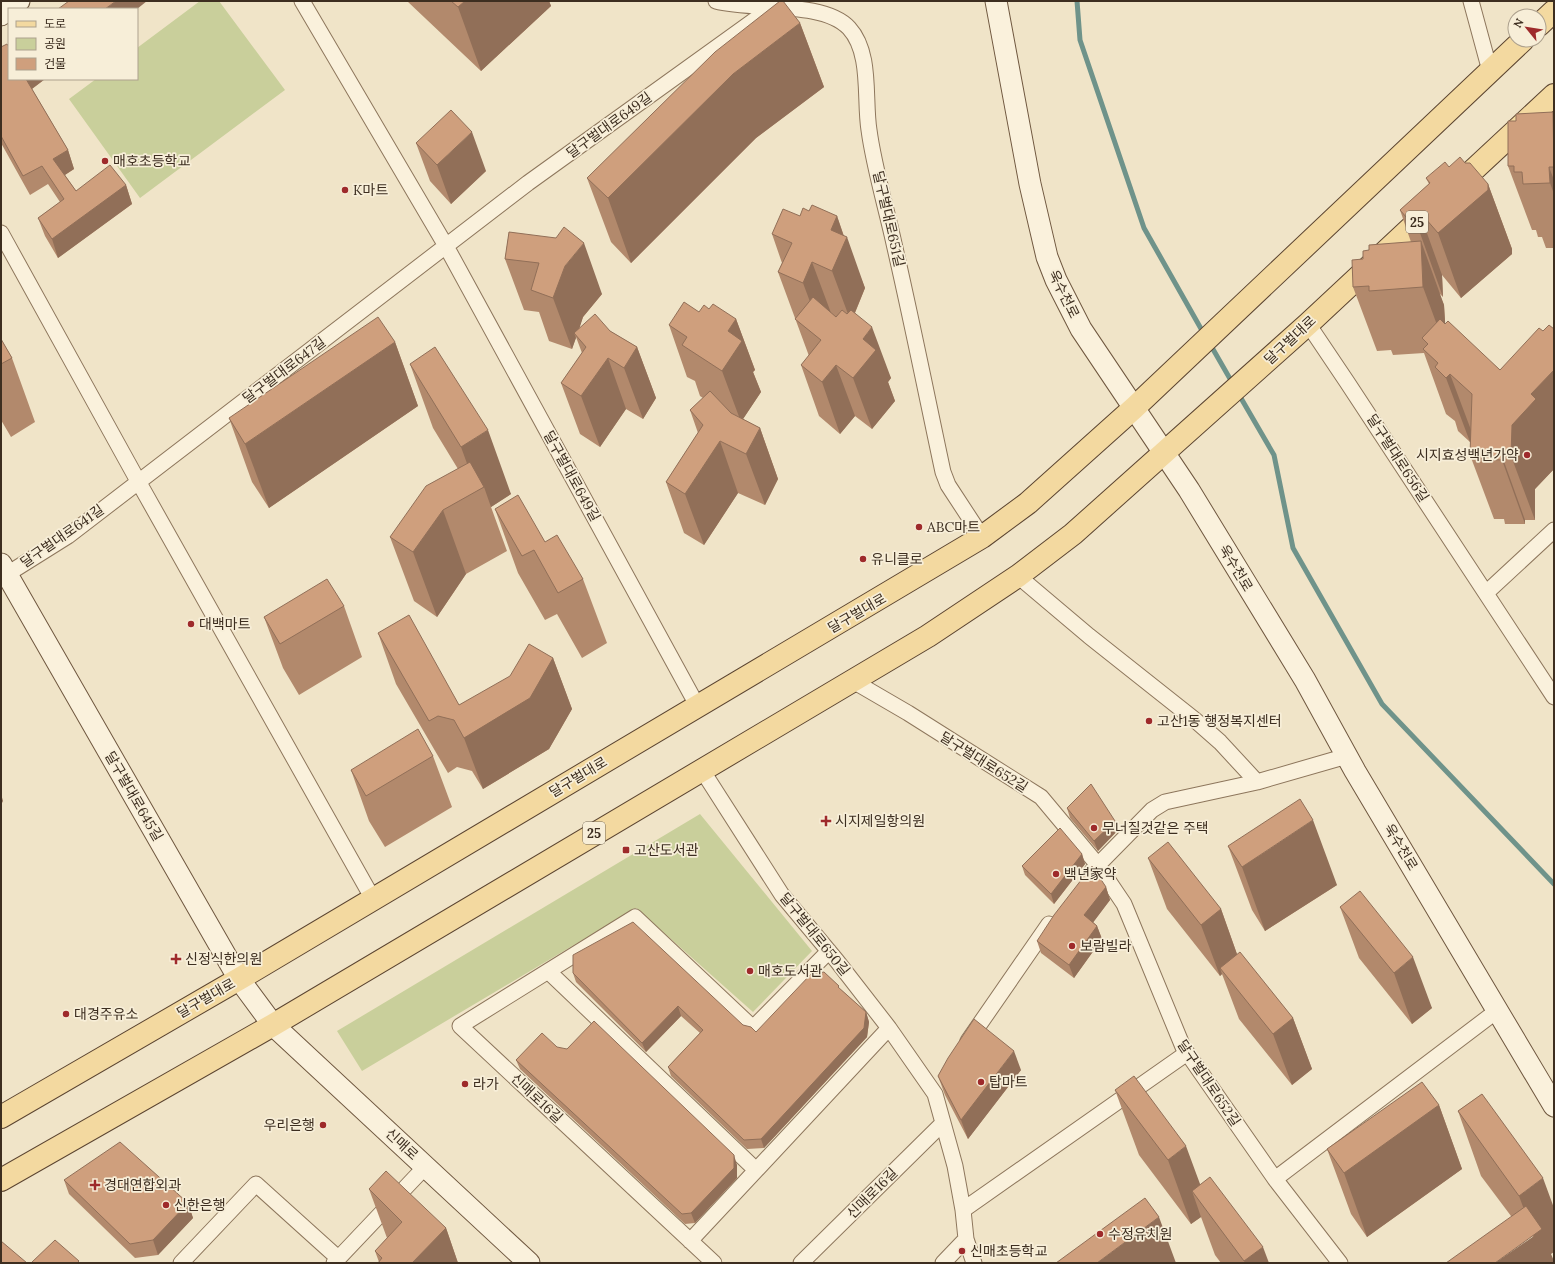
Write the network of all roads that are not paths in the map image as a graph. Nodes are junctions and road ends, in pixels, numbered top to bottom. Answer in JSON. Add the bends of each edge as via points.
{"nodes":[{"id":1,"x":19,"y":1,"type":"edge"},
{"id":2,"x":302,"y":1,"type":"edge"},
{"id":3,"x":716,"y":1,"type":"edge"},
{"id":4,"x":996,"y":1,"type":"edge"},
{"id":5,"x":1471,"y":1,"type":"edge"},
{"id":6,"x":778,"y":4,"type":"edge"},
{"id":7,"x":10,"y":8,"type":"edge"},
{"id":8,"x":1514,"y":48,"type":"edge"},
{"id":9,"x":1490,"y":71,"type":"junction"},
{"id":10,"x":1554,"y":95,"type":"edge"},
{"id":11,"x":1,"y":233,"type":"edge"},
{"id":12,"x":446,"y":246,"type":"junction"},
{"id":13,"x":1308,"y":324,"type":"junction"},
{"id":14,"x":1134,"y":408,"type":"junction"},
{"id":15,"x":1164,"y":453,"type":"junction"},
{"id":16,"x":138,"y":481,"type":"junction"},
{"id":17,"x":123,"y":493,"type":"joint"},
{"id":18,"x":1554,"y":530,"type":"edge"},
{"id":19,"x":982,"y":538,"type":"junction"},
{"id":20,"x":3,"y":572,"type":"edge"},
{"id":21,"x":1018,"y":576,"type":"junction"},
{"id":22,"x":1486,"y":593,"type":"junction"},
{"id":23,"x":853,"y":681,"type":"junction"},
{"id":24,"x":1554,"y":697,"type":"edge"},
{"id":25,"x":698,"y":707,"type":"junction"},
{"id":26,"x":1347,"y":756,"type":"junction"},
{"id":27,"x":702,"y":770,"type":"junction"},
{"id":28,"x":1257,"y":782,"type":"junction"},
{"id":29,"x":1097,"y":864,"type":"junction"},
{"id":30,"x":1083,"y":882,"type":"edge"},
{"id":31,"x":373,"y":899,"type":"junction"},
{"id":32,"x":1059,"y":912,"type":"edge"},
{"id":33,"x":829,"y":951,"type":"junction"},
{"id":34,"x":548,"y":972,"type":"junction"},
{"id":35,"x":239,"y":979,"type":"junction"},
{"id":36,"x":1498,"y":1010,"type":"junction"},
{"id":37,"x":274,"y":1025,"type":"junction"},
{"id":38,"x":889,"y":1028,"type":"junction"},
{"id":39,"x":1187,"y":1053,"type":"junction"},
{"id":40,"x":958,"y":1054,"type":"edge"},
{"id":41,"x":1554,"y":1106,"type":"edge"},
{"id":42,"x":1,"y":1117,"type":"edge"},
{"id":43,"x":943,"y":1123,"type":"junction"},
{"id":44,"x":426,"y":1166,"type":"junction"},
{"id":45,"x":756,"y":1170,"type":"junction"},
{"id":46,"x":1275,"y":1179,"type":"junction"},
{"id":47,"x":1,"y":1180,"type":"edge"},
{"id":48,"x":963,"y":1210,"type":"junction"},
{"id":49,"x":966,"y":1239,"type":"junction"},
{"id":50,"x":690,"y":1241,"type":"junction"},
{"id":51,"x":336,"y":1261,"type":"edge"},
{"id":52,"x":181,"y":1263,"type":"edge"},
{"id":53,"x":529,"y":1263,"type":"edge"},
{"id":54,"x":714,"y":1263,"type":"edge"},
{"id":55,"x":801,"y":1263,"type":"edge"},
{"id":56,"x":943,"y":1263,"type":"edge"},
{"id":57,"x":974,"y":1263,"type":"edge"},
{"id":58,"x":1340,"y":1263,"type":"edge"}],
"edges":[{"from":1,"to":7,"type":"main road"},
{"from":2,"to":12,"type":"street","name":"달구벌대로649길"},
{"from":3,"to":6,"type":"street","name":"달구벌대로651길","via":[[724,4]]},
{"from":4,"to":14,"type":"main road","name":"욱수천로","via":[[1030,184],[1047,257],[1081,328]]},
{"from":5,"to":9,"type":"street"},
{"from":6,"to":12,"type":"street","name":"달구벌대로649길","via":[[528,183]]},
{"from":6,"to":19,"type":"street","name":"달구벌대로651길","via":[[834,17],[849,28],[859,42],[864,59],[869,130],[943,472],[948,485]]},
{"from":8,"to":9,"type":"main road"},
{"from":9,"to":14,"type":"main road","name":"달구벌대로","via":[[1246,305]]},
{"from":10,"to":13,"type":"main road","name":"달구벌대로","number":"25"},
{"from":11,"to":16,"type":"street"},
{"from":12,"to":16,"type":"street","name":"달구벌대로647길"},
{"from":12,"to":25,"type":"street","name":"달구벌대로649길"},
{"from":13,"to":15,"type":"main road","name":"달구벌대로","number":"25"},
{"from":13,"to":22,"type":"street","name":"달구벌대로656길"},
{"from":14,"to":15,"type":"main road","name":"욱수천로"},
{"from":14,"to":19,"type":"main road","name":"달구벌대로","via":[[1028,503]]},
{"from":15,"to":21,"type":"main road","name":"달구벌대로","number":"25","via":[[1073,534]]},
{"from":15,"to":26,"type":"main road","name":"욱수천로","via":[[1297,667]]},
{"from":16,"to":17,"type":"street","name":"달구벌대로647길"},
{"from":16,"to":31,"type":"street"},
{"from":17,"to":20,"type":"street","name":"달구벌대로641길","via":[[68,536]]},
{"from":18,"to":22,"type":"street"},
{"from":19,"to":25,"type":"main road","name":"달구벌대로"},
{"from":20,"to":35,"type":"main road","name":"달구벌대로645길"},
{"from":21,"to":23,"type":"main road","name":"달구벌대로","number":"25","via":[[928,636]]},
{"from":21,"to":28,"type":"street","via":[[1195,720],[1220,742]]},
{"from":22,"to":24,"type":"street","name":"달구벌대로656길"},
{"from":23,"to":27,"type":"main road","name":"달구벌대로","number":"25"},
{"from":23,"to":29,"type":"street","name":"달구벌대로652길","via":[[1041,797]]},
{"from":25,"to":31,"type":"main road","name":"달구벌대로"},
{"from":26,"to":28,"type":"street"},
{"from":26,"to":36,"type":"main road","name":"욱수천로"},
{"from":27,"to":33,"type":"street","name":"달구벌대로650길","via":[[782,896]]},
{"from":27,"to":37,"type":"main road","name":"달구벌대로","number":"25"},
{"from":28,"to":29,"type":"street","via":[[1165,802],[1152,810]]},
{"from":29,"to":30,"type":"street"},
{"from":29,"to":39,"type":"street","name":"달구벌대로652길","via":[[1124,904]]},
{"from":31,"to":35,"type":"main road","name":"달구벌대로"},
{"from":32,"to":40,"type":"street"},
{"from":33,"to":34,"type":"street","name":"신매로16길","via":[[753,1028],[635,917]]},
{"from":33,"to":38,"type":"street","name":"달구벌대로650길"},
{"from":34,"to":45,"type":"street"},
{"from":34,"to":50,"type":"street","name":"신매로16길","via":[[460,1026]]},
{"from":35,"to":37,"type":"main road","name":"달구벌대로645길"},
{"from":35,"to":42,"type":"main road","name":"달구벌대로"},
{"from":36,"to":41,"type":"main road","name":"욱수천로"},
{"from":36,"to":46,"type":"street"},
{"from":37,"to":44,"type":"main road","name":"신매로"},
{"from":37,"to":47,"type":"main road","name":"달구벌대로","number":"25"},
{"from":38,"to":43,"type":"street","name":"달구벌대로650길","via":[[939,1087]]},
{"from":38,"to":45,"type":"street"},
{"from":39,"to":46,"type":"street","name":"달구벌대로652길"},
{"from":39,"to":48,"type":"street"},
{"from":43,"to":48,"type":"street","name":"달구벌대로650길","via":[[955,1166]]},
{"from":43,"to":55,"type":"street","name":"신매로16길"},
{"from":44,"to":51,"type":"street"},
{"from":44,"to":53,"type":"main road","name":"신매로"},
{"from":45,"to":50,"type":"street"},
{"from":46,"to":58,"type":"street","name":"달구벌대로652길"},
{"from":48,"to":49,"type":"street","name":"달구벌대로650길"},
{"from":49,"to":56,"type":"street"},
{"from":49,"to":57,"type":"street","name":"달구벌대로650길"},
{"from":50,"to":54,"type":"street","name":"신매로16길"},
{"from":51,"to":52,"type":"street","via":[[256,1184]]}]}
